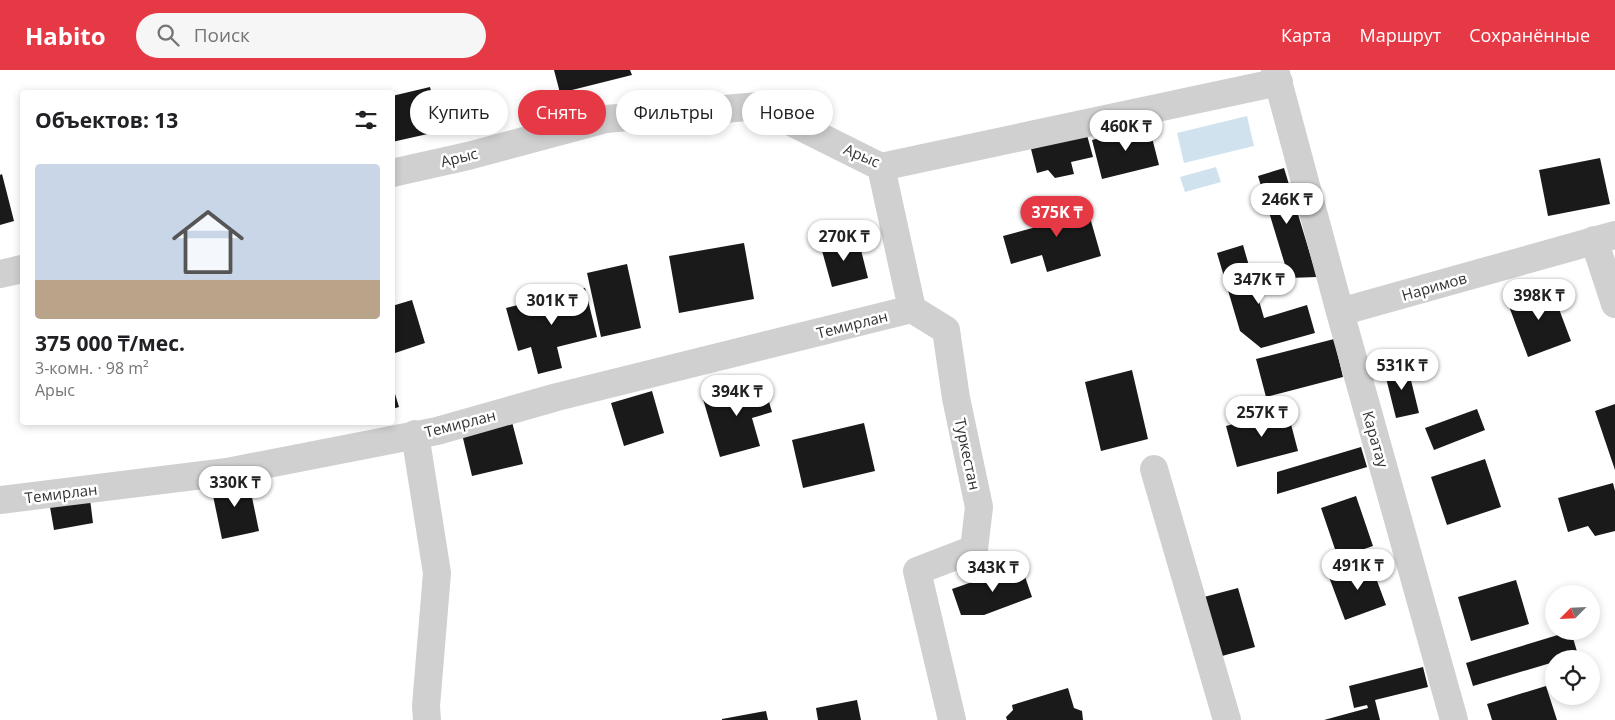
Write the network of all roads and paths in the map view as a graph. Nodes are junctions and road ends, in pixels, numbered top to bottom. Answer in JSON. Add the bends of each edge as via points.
{"nodes":[{"id":1,"x":1277,"y":76,"type":"edge"},
{"id":2,"x":881,"y":167,"type":"junction"},
{"id":3,"x":395,"y":172,"type":"edge"},
{"id":4,"x":1604,"y":237,"type":"edge"},
{"id":5,"x":20,"y":269,"type":"edge"},
{"id":6,"x":0,"y":274,"type":"edge"},
{"id":7,"x":1615,"y":304,"type":"edge"},
{"id":8,"x":912,"y":309,"type":"junction"},
{"id":9,"x":1340,"y":312,"type":"junction"},
{"id":10,"x":415,"y":434,"type":"junction"},
{"id":11,"x":1154,"y":469,"type":"dead end"},
{"id":12,"x":0,"y":500,"type":"edge"},
{"id":13,"x":427,"y":720,"type":"edge"},
{"id":14,"x":952,"y":720,"type":"edge"},
{"id":15,"x":1227,"y":720,"type":"edge"},
{"id":16,"x":1454,"y":720,"type":"edge"}],
"edges":[{"from":1,"to":2,"type":"street","name":"Арыс"},
{"from":1,"to":9,"type":"street","name":"Каратау"},
{"from":2,"to":3,"type":"street","name":"Арыс","via":[[759,106],[606,118]]},
{"from":2,"to":8,"type":"street"},
{"from":4,"to":7,"type":"street"},
{"from":4,"to":9,"type":"street","name":"Наримов"},
{"from":5,"to":6,"type":"street"},
{"from":8,"to":10,"type":"street","name":"Темирлан"},
{"from":8,"to":14,"type":"street","name":"Туркестан","via":[[946,330],[956,398],[979,507],[974,549],[916,571]]},
{"from":9,"to":16,"type":"street","name":"Каратау"},
{"from":10,"to":12,"type":"street","name":"Темирлан","via":[[227,472]]},
{"from":10,"to":13,"type":"street","via":[[437,573]]},
{"from":11,"to":15,"type":"street"}]}
